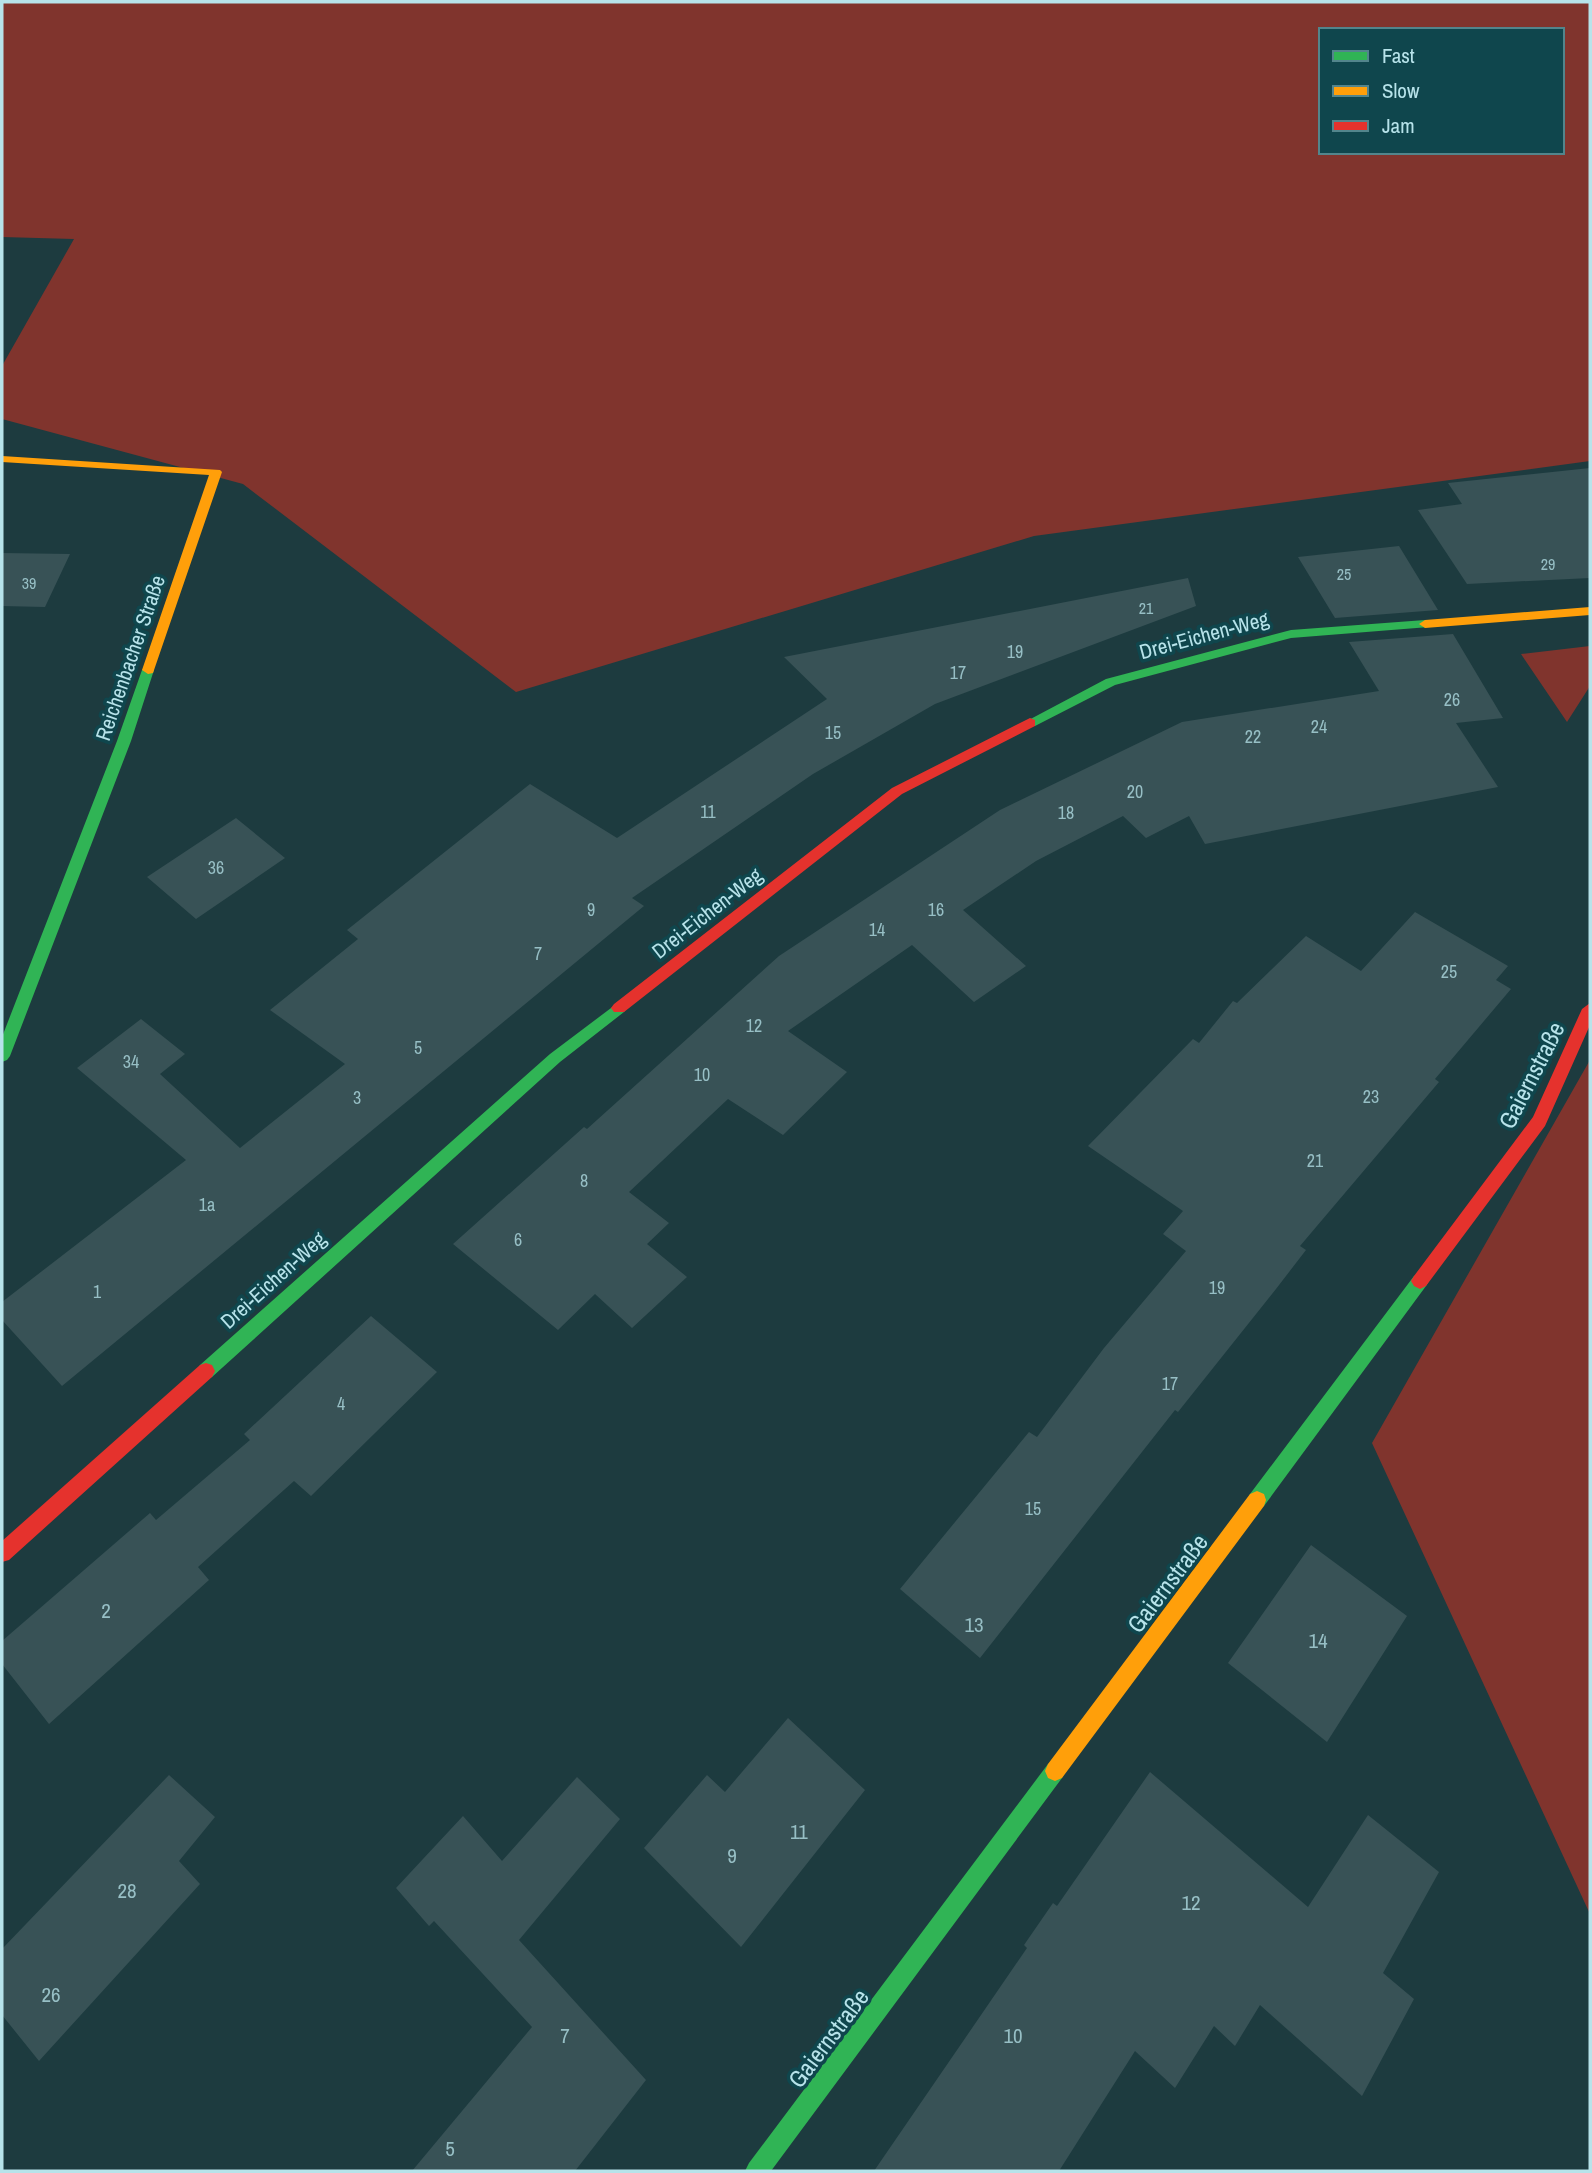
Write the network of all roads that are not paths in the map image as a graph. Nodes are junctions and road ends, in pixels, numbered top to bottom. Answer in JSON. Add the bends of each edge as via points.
{"nodes":[{"id":1,"x":2,"y":459,"type":"edge"},
{"id":2,"x":1590,"y":611,"type":"edge"},
{"id":3,"x":1590,"y":1009,"type":"edge"},
{"id":4,"x":2,"y":1056,"type":"edge"},
{"id":5,"x":2,"y":1553,"type":"edge"},
{"id":6,"x":757,"y":2171,"type":"edge"}],
"edges":[{"from":1,"to":4,"type":"street","name":"Reichenbacher Straße","via":[[216,472],[124,741]]},
{"from":2,"to":5,"type":"street","name":"Drei-Eichen-Weg","via":[[1291,634],[1111,682],[897,791],[555,1058]]},
{"from":3,"to":6,"type":"street","name":"Gaiernstraße","via":[[1539,1121]]}]}
